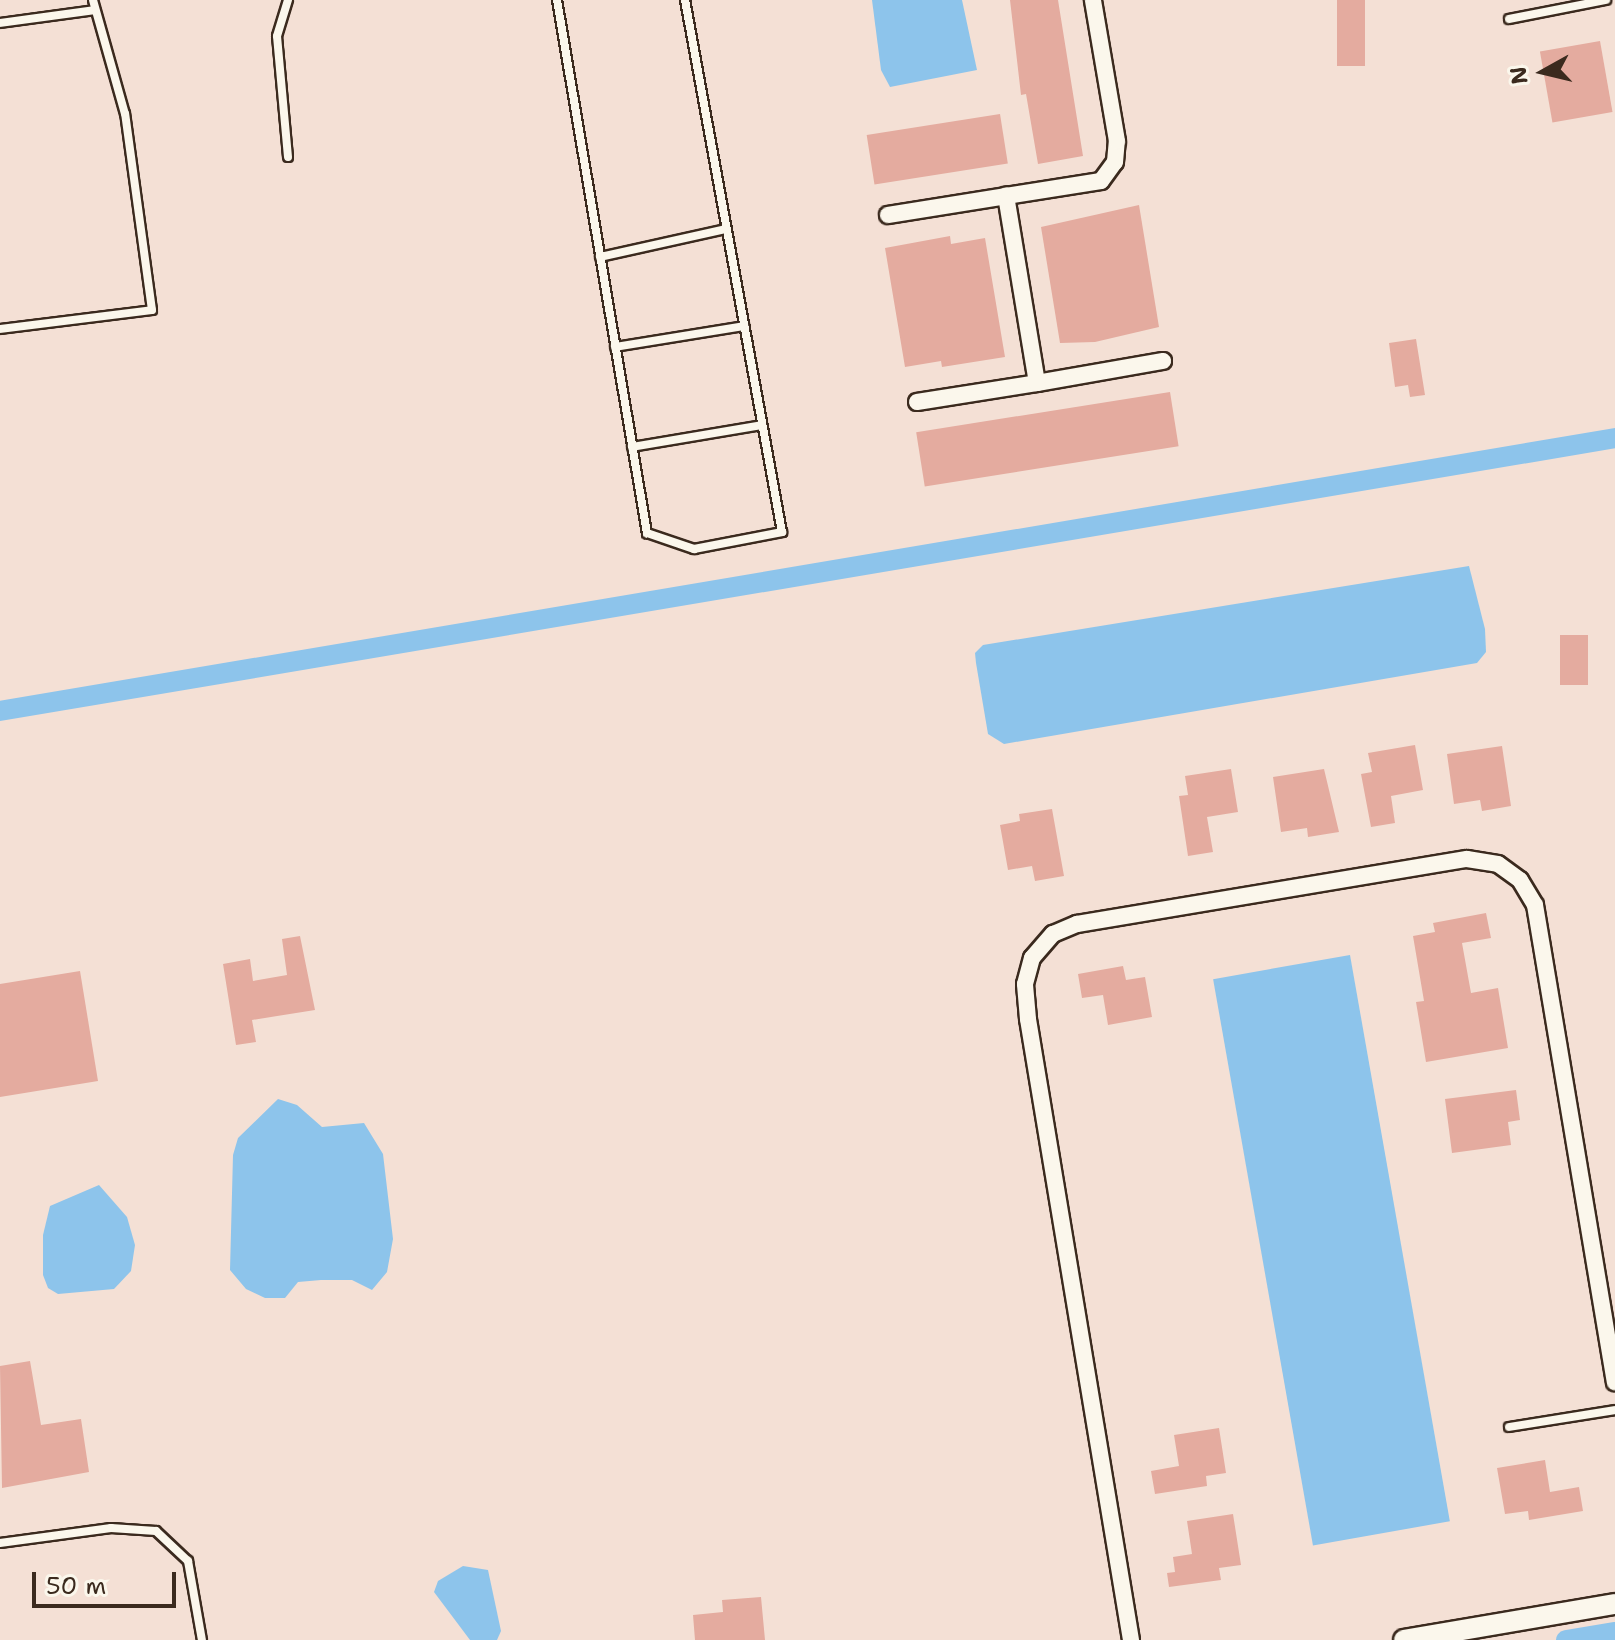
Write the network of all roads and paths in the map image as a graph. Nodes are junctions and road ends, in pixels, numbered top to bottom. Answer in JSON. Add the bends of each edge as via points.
{"nodes":[{"id":1,"x":93,"y":0,"type":"edge"},
{"id":2,"x":288,"y":0,"type":"edge"},
{"id":3,"x":557,"y":0,"type":"edge"},
{"id":4,"x":685,"y":0,"type":"edge"},
{"id":5,"x":1093,"y":0,"type":"edge"},
{"id":6,"x":1606,"y":0,"type":"edge"},
{"id":7,"x":95,"y":10,"type":"junction"},
{"id":8,"x":1509,"y":19,"type":"dead end"},
{"id":9,"x":0,"y":23,"type":"edge"},
{"id":10,"x":288,"y":157,"type":"dead end"},
{"id":11,"x":1006,"y":196,"type":"junction"},
{"id":12,"x":888,"y":215,"type":"dead end"},
{"id":13,"x":726,"y":229,"type":"junction"},
{"id":14,"x":600,"y":257,"type":"junction"},
{"id":15,"x":744,"y":326,"type":"junction"},
{"id":16,"x":0,"y":329,"type":"edge"},
{"id":17,"x":615,"y":347,"type":"junction"},
{"id":18,"x":1163,"y":361,"type":"dead end"},
{"id":19,"x":1037,"y":383,"type":"junction"},
{"id":20,"x":917,"y":402,"type":"dead end"},
{"id":21,"x":762,"y":425,"type":"junction"},
{"id":22,"x":632,"y":447,"type":"junction"},
{"id":23,"x":1615,"y":1382,"type":"edge"},
{"id":24,"x":1615,"y":1410,"type":"edge"},
{"id":25,"x":1509,"y":1427,"type":"dead end"},
{"id":26,"x":0,"y":1543,"type":"edge"},
{"id":27,"x":1615,"y":1604,"type":"edge"},
{"id":28,"x":202,"y":1640,"type":"edge"},
{"id":29,"x":1131,"y":1640,"type":"edge"},
{"id":30,"x":1404,"y":1640,"type":"edge"}],
"edges":[{"from":1,"to":7,"type":"lane"},
{"from":2,"to":10,"type":"lane","via":[[277,36]]},
{"from":3,"to":14,"type":"lane"},
{"from":4,"to":13,"type":"lane"},
{"from":5,"to":11,"type":"street","via":[[1117,141],[1115,162],[1101,181]]},
{"from":6,"to":8,"type":"lane"},
{"from":7,"to":9,"type":"lane"},
{"from":7,"to":16,"type":"lane","via":[[125,114],[152,310]]},
{"from":11,"to":12,"type":"street"},
{"from":11,"to":19,"type":"street"},
{"from":13,"to":14,"type":"lane"},
{"from":13,"to":15,"type":"lane"},
{"from":14,"to":17,"type":"lane"},
{"from":15,"to":17,"type":"lane"},
{"from":15,"to":21,"type":"lane"},
{"from":17,"to":22,"type":"lane"},
{"from":18,"to":19,"type":"street"},
{"from":19,"to":20,"type":"street"},
{"from":21,"to":22,"type":"lane"},
{"from":21,"to":22,"type":"lane","via":[[782,532],[694,549],[647,533]]},
{"from":23,"to":29,"type":"street","via":[[1535,905],[1520,880],[1498,864],[1467,859],[1077,924],[1053,934],[1032,958],[1025,984],[1028,1019]]},
{"from":24,"to":25,"type":"lane"},
{"from":26,"to":28,"type":"lane","via":[[111,1528],[156,1531],[188,1561]]},
{"from":27,"to":30,"type":"street"}]}
